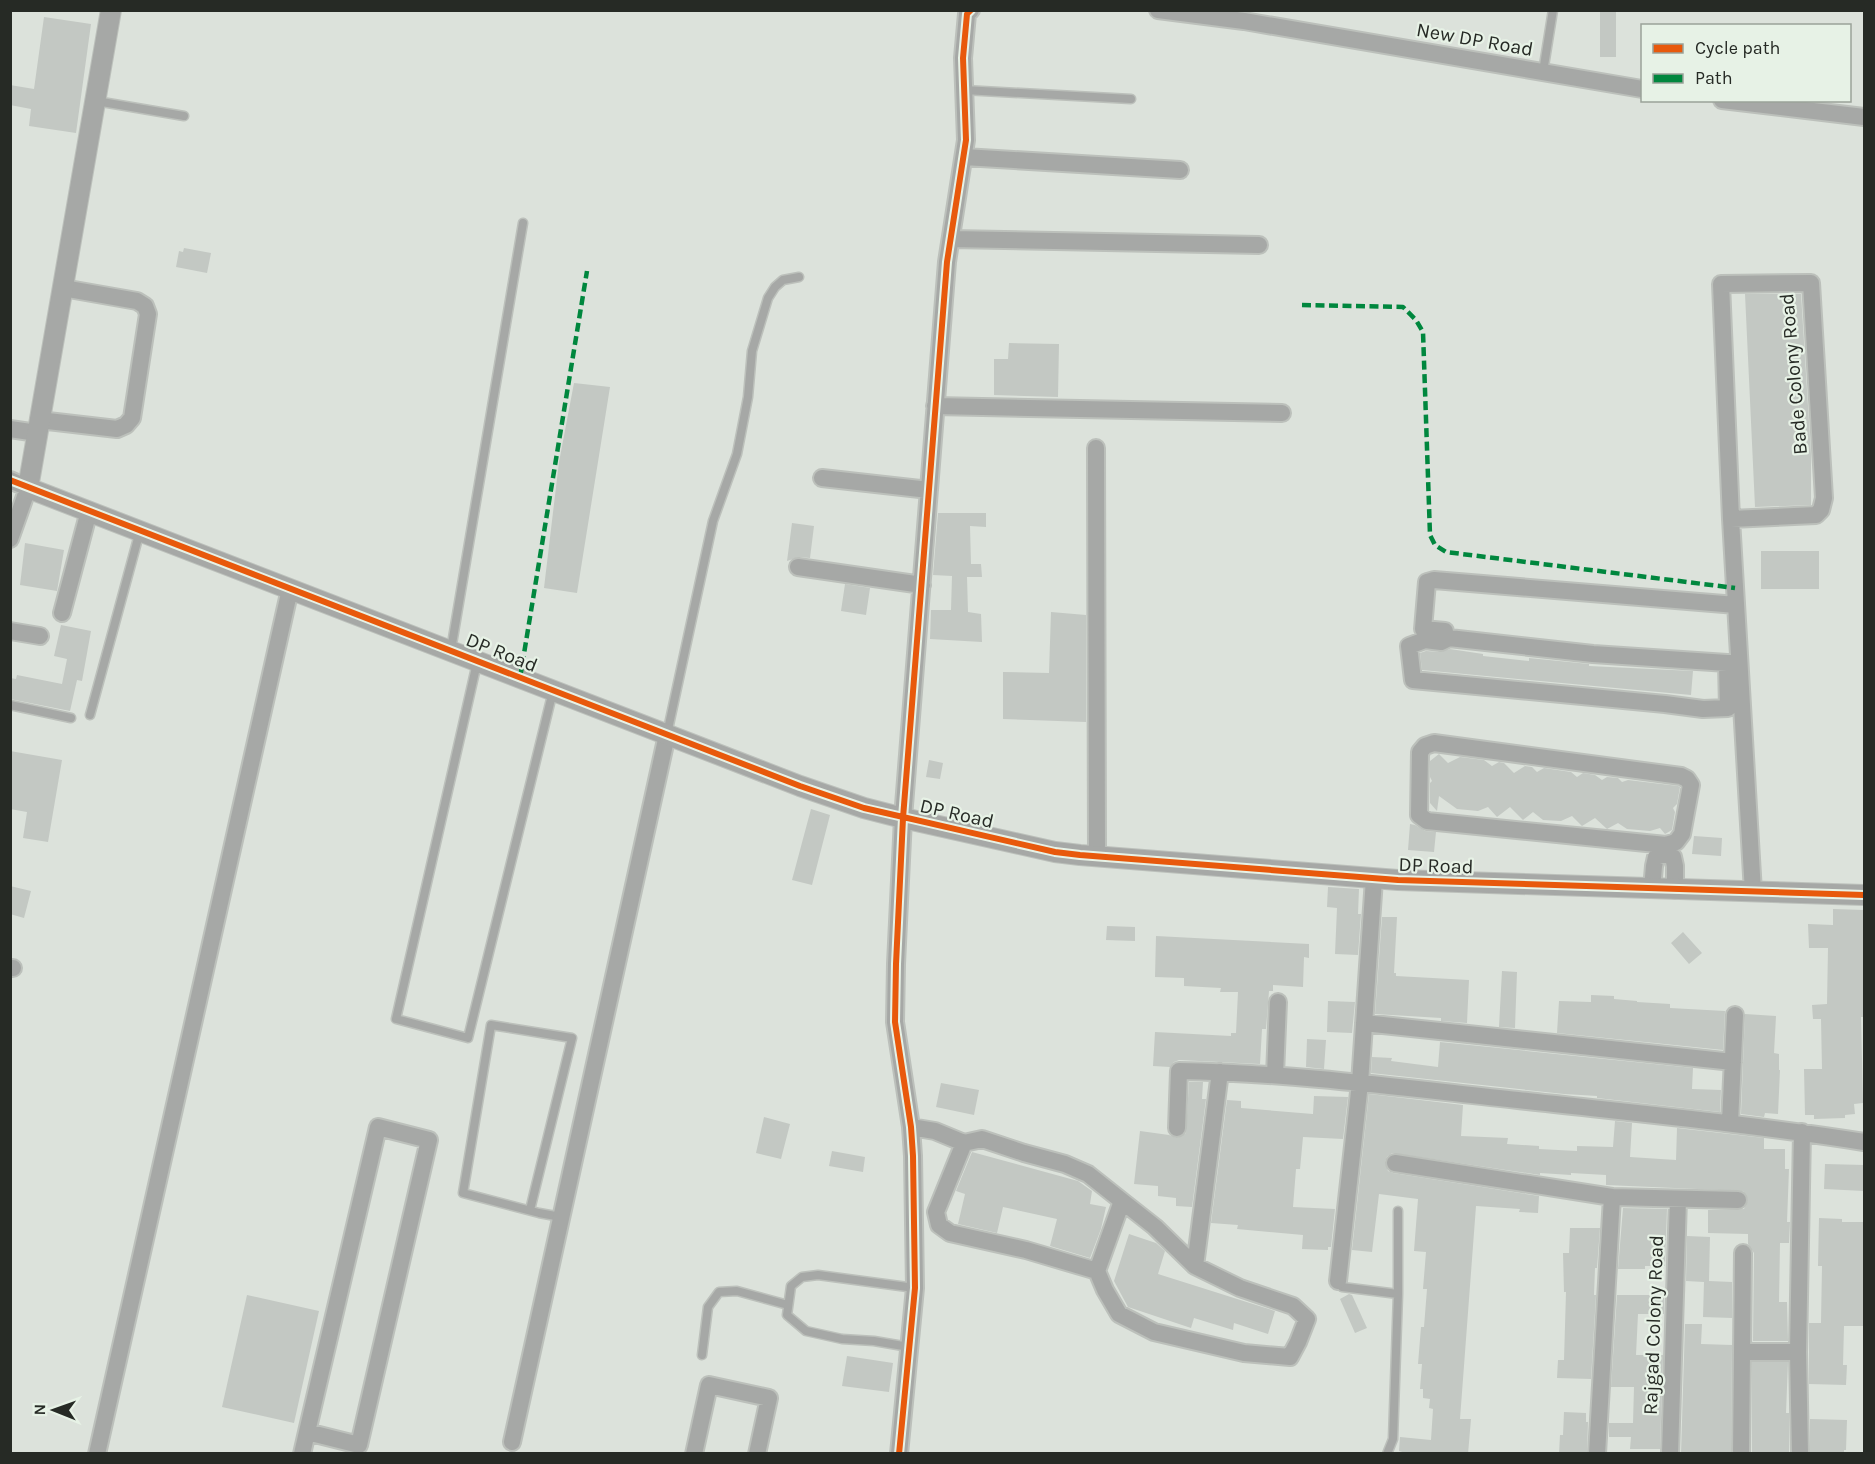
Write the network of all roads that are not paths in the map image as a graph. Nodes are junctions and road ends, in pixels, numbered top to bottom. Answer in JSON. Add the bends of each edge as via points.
{"nodes":[{"id":1,"x":111,"y":10,"type":"edge"},
{"id":2,"x":970,"y":10,"type":"edge"},
{"id":3,"x":1158,"y":10,"type":"edge"},
{"id":4,"x":1553,"y":10,"type":"edge"},
{"id":5,"x":1230,"y":15,"type":"edge"},
{"id":6,"x":1543,"y":72,"type":"junction"},
{"id":7,"x":1641,"y":89,"type":"edge"},
{"id":8,"x":964,"y":90,"type":"junction"},
{"id":9,"x":1131,"y":99,"type":"dead end"},
{"id":10,"x":95,"y":101,"type":"junction"},
{"id":11,"x":1740,"y":102,"type":"edge"},
{"id":12,"x":184,"y":116,"type":"dead end"},
{"id":13,"x":1864,"y":117,"type":"edge"},
{"id":14,"x":964,"y":157,"type":"junction"},
{"id":15,"x":1180,"y":170,"type":"dead end"},
{"id":16,"x":523,"y":223,"type":"dead end"},
{"id":17,"x":951,"y":239,"type":"junction"},
{"id":18,"x":1259,"y":245,"type":"dead end"},
{"id":19,"x":799,"y":277,"type":"dead end"},
{"id":20,"x":63,"y":288,"type":"junction"},
{"id":21,"x":935,"y":406,"type":"junction"},
{"id":22,"x":1282,"y":413,"type":"dead end"},
{"id":23,"x":38,"y":426,"type":"junction"},
{"id":24,"x":10,"y":429,"type":"edge"},
{"id":25,"x":1096,"y":448,"type":"dead end"},
{"id":26,"x":822,"y":478,"type":"dead end"},
{"id":27,"x":19,"y":484,"type":"edge"},
{"id":28,"x":929,"y":490,"type":"junction"},
{"id":29,"x":89,"y":511,"type":"junction"},
{"id":30,"x":1731,"y":519,"type":"junction"},
{"id":31,"x":140,"y":531,"type":"junction"},
{"id":32,"x":10,"y":539,"type":"edge"},
{"id":33,"x":798,"y":567,"type":"dead end"},
{"id":34,"x":922,"y":585,"type":"junction"},
{"id":35,"x":290,"y":589,"type":"junction"},
{"id":36,"x":1732,"y":605,"type":"junction"},
{"id":37,"x":62,"y":613,"type":"dead end"},
{"id":38,"x":10,"y":631,"type":"edge"},
{"id":39,"x":39,"y":636,"type":"dead end"},
{"id":40,"x":451,"y":650,"type":"junction"},
{"id":41,"x":1733,"y":656,"type":"junction"},
{"id":42,"x":478,"y":662,"type":"junction"},
{"id":43,"x":553,"y":690,"type":"junction"},
{"id":44,"x":10,"y":705,"type":"edge"},
{"id":45,"x":90,"y":715,"type":"dead end"},
{"id":46,"x":70,"y":718,"type":"dead end"},
{"id":47,"x":667,"y":735,"type":"junction"},
{"id":48,"x":903,"y":818,"type":"junction"},
{"id":49,"x":1666,"y":850,"type":"junction"},
{"id":50,"x":1088,"y":856,"type":"junction"},
{"id":51,"x":1374,"y":879,"type":"junction"},
{"id":52,"x":1653,"y":880,"type":"junction"},
{"id":53,"x":1675,"y":880,"type":"junction"},
{"id":54,"x":1753,"y":892,"type":"junction"},
{"id":55,"x":1864,"y":895,"type":"edge"},
{"id":56,"x":1278,"y":1002,"type":"dead end"},
{"id":57,"x":1735,"y":1015,"type":"dead end"},
{"id":58,"x":1364,"y":1023,"type":"junction"},
{"id":59,"x":1733,"y":1062,"type":"junction"},
{"id":60,"x":1220,"y":1072,"type":"junction"},
{"id":61,"x":1275,"y":1075,"type":"junction"},
{"id":62,"x":1360,"y":1083,"type":"junction"},
{"id":63,"x":1730,"y":1124,"type":"junction"},
{"id":64,"x":911,"y":1127,"type":"junction"},
{"id":65,"x":1177,"y":1128,"type":"dead end"},
{"id":66,"x":1802,"y":1132,"type":"junction"},
{"id":67,"x":1864,"y":1142,"type":"edge"},
{"id":68,"x":964,"y":1143,"type":"junction"},
{"id":69,"x":1395,"y":1163,"type":"dead end"},
{"id":70,"x":1612,"y":1197,"type":"junction"},
{"id":71,"x":1678,"y":1198,"type":"junction"},
{"id":72,"x":1738,"y":1200,"type":"dead end"},
{"id":73,"x":1122,"y":1202,"type":"junction"},
{"id":74,"x":530,"y":1210,"type":"junction"},
{"id":75,"x":1398,"y":1211,"type":"dead end"},
{"id":76,"x":561,"y":1217,"type":"junction"},
{"id":77,"x":1743,"y":1253,"type":"dead end"},
{"id":78,"x":1195,"y":1266,"type":"junction"},
{"id":79,"x":1097,"y":1270,"type":"junction"},
{"id":80,"x":1338,"y":1281,"type":"joint"},
{"id":81,"x":915,"y":1288,"type":"junction"},
{"id":82,"x":1398,"y":1294,"type":"junction"},
{"id":83,"x":788,"y":1305,"type":"junction"},
{"id":84,"x":909,"y":1347,"type":"junction"},
{"id":85,"x":1742,"y":1352,"type":"junction"},
{"id":86,"x":1798,"y":1353,"type":"junction"},
{"id":87,"x":702,"y":1355,"type":"dead end"},
{"id":88,"x":307,"y":1432,"type":"junction"},
{"id":89,"x":512,"y":1442,"type":"dead end"},
{"id":90,"x":97,"y":1454,"type":"edge"},
{"id":91,"x":302,"y":1454,"type":"edge"},
{"id":92,"x":694,"y":1454,"type":"edge"},
{"id":93,"x":757,"y":1454,"type":"edge"},
{"id":94,"x":899,"y":1454,"type":"edge"},
{"id":95,"x":1387,"y":1454,"type":"edge"},
{"id":96,"x":1597,"y":1454,"type":"edge"},
{"id":97,"x":1670,"y":1454,"type":"edge"},
{"id":98,"x":1741,"y":1454,"type":"edge"},
{"id":99,"x":1800,"y":1454,"type":"edge"}],
"edges":[{"from":1,"to":10,"type":"street"},
{"from":2,"to":8,"type":"street","via":[[963,58]]},
{"from":3,"to":5,"type":"street","name":"New DP Road"},
{"from":4,"to":6,"type":"lane"},
{"from":5,"to":6,"type":"street","name":"New DP Road"},
{"from":6,"to":7,"type":"street","name":"New DP Road"},
{"from":8,"to":9,"type":"lane"},
{"from":8,"to":14,"type":"street"},
{"from":10,"to":12,"type":"lane"},
{"from":10,"to":20,"type":"street"},
{"from":11,"to":13,"type":"street"},
{"from":14,"to":15,"type":"street"},
{"from":14,"to":17,"type":"street"},
{"from":16,"to":40,"type":"lane"},
{"from":17,"to":18,"type":"street"},
{"from":17,"to":21,"type":"street"},
{"from":19,"to":47,"type":"lane","via":[[775,286],[752,351],[739,443],[713,520]]},
{"from":20,"to":23,"type":"street"},
{"from":20,"to":23,"type":"street","via":[[137,301],[145,306],[148,314],[132,418],[117,429]]},
{"from":21,"to":22,"type":"street"},
{"from":21,"to":28,"type":"street"},
{"from":23,"to":24,"type":"street"},
{"from":23,"to":27,"type":"street"},
{"from":25,"to":50,"type":"street"},
{"from":26,"to":28,"type":"street"},
{"from":27,"to":29,"type":"street","name":"DP Road"},
{"from":27,"to":32,"type":"street"},
{"from":28,"to":34,"type":"street"},
{"from":29,"to":31,"type":"street","name":"DP Road"},
{"from":29,"to":37,"type":"street"},
{"from":30,"to":30,"type":"street","name":"Bade Colony Road","via":[[1721,284],[1811,283],[1824,498],[1821,510],[1816,515]]},
{"from":30,"to":36,"type":"street","name":"Bade Colony Road"},
{"from":31,"to":35,"type":"street","name":"DP Road"},
{"from":31,"to":45,"type":"lane"},
{"from":33,"to":34,"type":"street"},
{"from":34,"to":48,"type":"street"},
{"from":35,"to":40,"type":"street","name":"DP Road"},
{"from":35,"to":90,"type":"street"},
{"from":36,"to":41,"type":"street","name":"Bade Colony Road"},
{"from":36,"to":41,"type":"street","via":[[1434,580],[1427,582],[1423,629]]},
{"from":38,"to":39,"type":"street"},
{"from":40,"to":42,"type":"street","name":"DP Road"},
{"from":41,"to":41,"type":"street","via":[[1593,654],[1449,638],[1409,646],[1413,680],[1703,709],[1728,708]]},
{"from":41,"to":54,"type":"street","name":"Bade Colony Road"},
{"from":42,"to":43,"type":"street","name":"DP Road"},
{"from":42,"to":43,"type":"lane","via":[[396,1019],[468,1038]]},
{"from":43,"to":47,"type":"street","name":"DP Road"},
{"from":44,"to":46,"type":"lane"},
{"from":47,"to":48,"type":"street","name":"DP Road","via":[[800,786]]},
{"from":47,"to":76,"type":"street"},
{"from":48,"to":50,"type":"street","name":"DP Road"},
{"from":48,"to":64,"type":"street","via":[[895,1022]]},
{"from":49,"to":49,"type":"street","via":[[1682,834],[1691,785],[1681,776],[1434,743],[1420,752],[1419,815],[1427,821]]},
{"from":49,"to":52,"type":"street","via":[[1656,857]]},
{"from":49,"to":53,"type":"street","via":[[1673,857]]},
{"from":50,"to":51,"type":"street","name":"DP Road"},
{"from":51,"to":52,"type":"street","name":"DP Road"},
{"from":51,"to":58,"type":"street"},
{"from":52,"to":53,"type":"street","name":"DP Road"},
{"from":53,"to":54,"type":"street","name":"DP Road"},
{"from":54,"to":55,"type":"street","name":"DP Road"},
{"from":56,"to":61,"type":"street"},
{"from":57,"to":59,"type":"street"},
{"from":58,"to":59,"type":"street"},
{"from":58,"to":62,"type":"street"},
{"from":59,"to":63,"type":"street"},
{"from":60,"to":61,"type":"street"},
{"from":60,"to":65,"type":"street","via":[[1179,1071]]},
{"from":60,"to":78,"type":"street"},
{"from":61,"to":62,"type":"street"},
{"from":62,"to":63,"type":"street"},
{"from":62,"to":80,"type":"street"},
{"from":63,"to":66,"type":"street"},
{"from":64,"to":68,"type":"street","via":[[935,1131]]},
{"from":64,"to":81,"type":"street"},
{"from":66,"to":67,"type":"street"},
{"from":66,"to":86,"type":"street"},
{"from":68,"to":73,"type":"street","via":[[982,1139],[1065,1164],[1088,1174]]},
{"from":68,"to":79,"type":"street","via":[[936,1212],[939,1226],[950,1233]]},
{"from":69,"to":70,"type":"street"},
{"from":70,"to":71,"type":"street"},
{"from":70,"to":96,"type":"street"},
{"from":71,"to":72,"type":"street"},
{"from":71,"to":97,"type":"street","name":"Rajgad Colony Road"},
{"from":73,"to":78,"type":"street"},
{"from":73,"to":79,"type":"street"},
{"from":74,"to":74,"type":"lane","via":[[463,1193],[490,1025],[572,1038]]},
{"from":74,"to":76,"type":"lane"},
{"from":75,"to":82,"type":"lane"},
{"from":76,"to":89,"type":"street"},
{"from":77,"to":85,"type":"street"},
{"from":78,"to":79,"type":"street","via":[[1240,1288],[1293,1306],[1307,1319],[1290,1357],[1244,1353],[1154,1332],[1119,1314]]},
{"from":80,"to":82,"type":"lane","via":[[1342,1287]]},
{"from":81,"to":83,"type":"lane","via":[[818,1275],[802,1277],[791,1286]]},
{"from":81,"to":84,"type":"street"},
{"from":82,"to":95,"type":"lane","via":[[1393,1439]]},
{"from":83,"to":84,"type":"lane","via":[[787,1316],[806,1331]]},
{"from":83,"to":87,"type":"lane","via":[[737,1291],[719,1292],[708,1307]]},
{"from":84,"to":94,"type":"street"},
{"from":85,"to":86,"type":"street"},
{"from":85,"to":98,"type":"street"},
{"from":86,"to":99,"type":"street"},
{"from":88,"to":88,"type":"street","via":[[378,1127],[429,1140],[359,1445]]},
{"from":88,"to":91,"type":"street"},
{"from":92,"to":93,"type":"street","via":[[709,1385],[769,1398]]}]}
